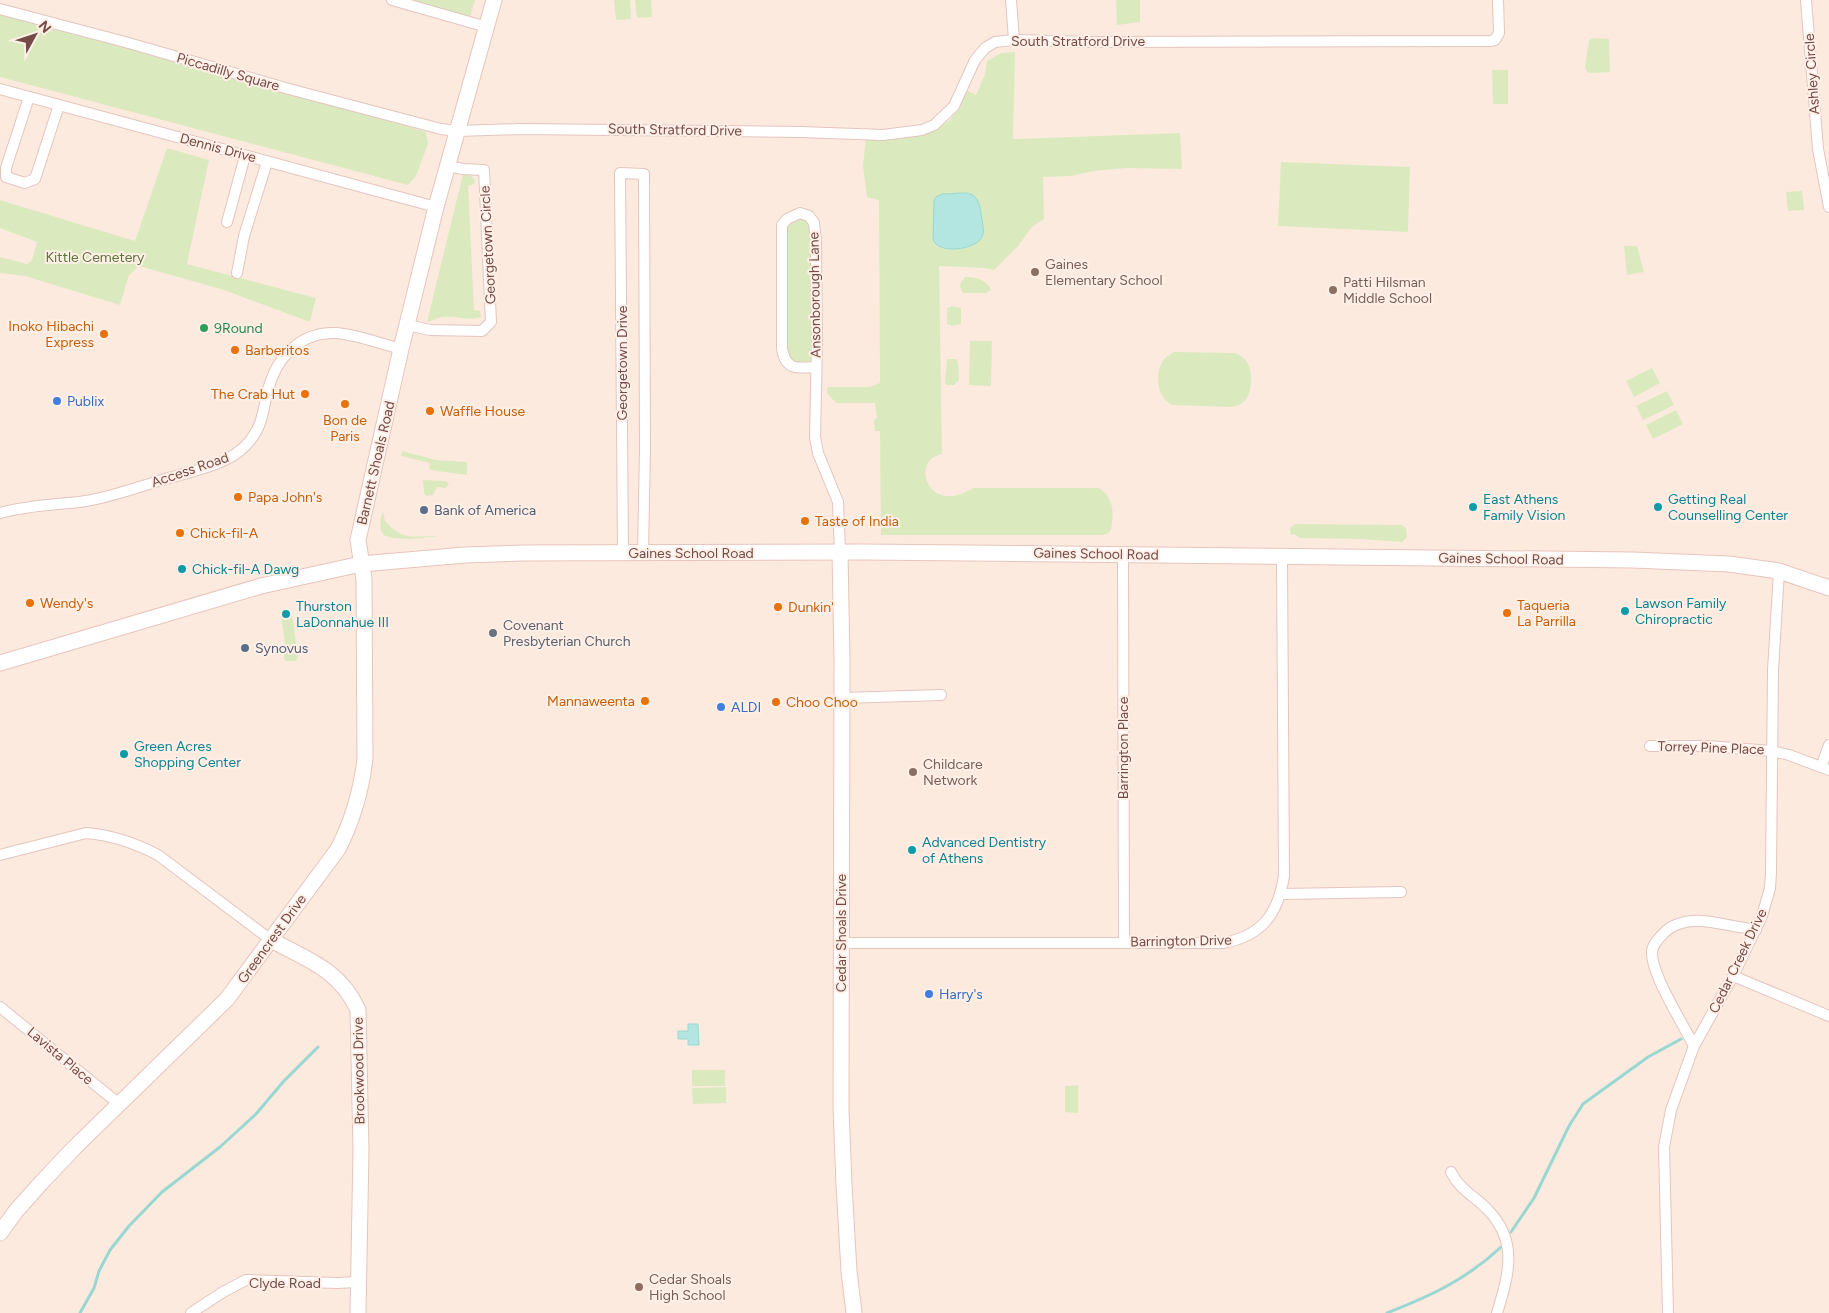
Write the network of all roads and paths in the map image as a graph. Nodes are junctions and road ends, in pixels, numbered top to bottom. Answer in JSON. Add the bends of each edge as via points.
{"nodes":[{"id":1,"x":392,"y":0,"type":"edge"},
{"id":2,"x":494,"y":0,"type":"edge"},
{"id":3,"x":1011,"y":0,"type":"edge"},
{"id":4,"x":1498,"y":0,"type":"edge"},
{"id":5,"x":1806,"y":0,"type":"edge"},
{"id":6,"x":0,"y":9,"type":"edge"},
{"id":7,"x":487,"y":28,"type":"junction"},
{"id":8,"x":1014,"y":40,"type":"junction"},
{"id":9,"x":0,"y":89,"type":"edge"},
{"id":10,"x":29,"y":97,"type":"junction"},
{"id":11,"x":59,"y":105,"type":"junction"},
{"id":12,"x":457,"y":131,"type":"junction"},
{"id":13,"x":245,"y":156,"type":"junction"},
{"id":14,"x":267,"y":162,"type":"junction"},
{"id":15,"x":448,"y":166,"type":"junction"},
{"id":16,"x":436,"y":207,"type":"junction"},
{"id":17,"x":1829,"y":207,"type":"edge"},
{"id":18,"x":227,"y":222,"type":"dead end"},
{"id":19,"x":236,"y":273,"type":"dead end"},
{"id":20,"x":408,"y":325,"type":"junction"},
{"id":21,"x":402,"y":349,"type":"junction"},
{"id":22,"x":816,"y":367,"type":"junction"},
{"id":23,"x":0,"y":513,"type":"edge"},
{"id":24,"x":643,"y":552,"type":"junction"},
{"id":25,"x":622,"y":553,"type":"junction"},
{"id":26,"x":840,"y":553,"type":"junction"},
{"id":27,"x":1123,"y":554,"type":"junction"},
{"id":28,"x":1282,"y":556,"type":"junction"},
{"id":29,"x":361,"y":564,"type":"junction"},
{"id":30,"x":1778,"y":571,"type":"junction"},
{"id":31,"x":1829,"y":588,"type":"edge"},
{"id":32,"x":0,"y":662,"type":"edge"},
{"id":33,"x":941,"y":695,"type":"dead end"},
{"id":34,"x":841,"y":698,"type":"junction"},
{"id":35,"x":1829,"y":745,"type":"edge"},
{"id":36,"x":1650,"y":746,"type":"dead end"},
{"id":37,"x":1772,"y":751,"type":"junction"},
{"id":38,"x":1825,"y":769,"type":"edge"},
{"id":39,"x":0,"y":855,"type":"edge"},
{"id":40,"x":1401,"y":892,"type":"dead end"},
{"id":41,"x":1281,"y":894,"type":"junction"},
{"id":42,"x":1756,"y":930,"type":"junction"},
{"id":43,"x":271,"y":940,"type":"junction"},
{"id":44,"x":1124,"y":942,"type":"junction"},
{"id":45,"x":841,"y":943,"type":"junction"},
{"id":46,"x":1733,"y":976,"type":"junction"},
{"id":47,"x":0,"y":1007,"type":"edge"},
{"id":48,"x":1829,"y":1016,"type":"edge"},
{"id":49,"x":1694,"y":1046,"type":"junction"},
{"id":50,"x":119,"y":1104,"type":"junction"},
{"id":51,"x":1451,"y":1172,"type":"dead end"},
{"id":52,"x":0,"y":1233,"type":"edge"},
{"id":53,"x":358,"y":1282,"type":"junction"},
{"id":54,"x":191,"y":1313,"type":"edge"},
{"id":55,"x":358,"y":1313,"type":"edge"},
{"id":56,"x":854,"y":1313,"type":"edge"},
{"id":57,"x":1497,"y":1313,"type":"edge"},
{"id":58,"x":1668,"y":1313,"type":"edge"}],
"edges":[{"from":1,"to":7,"type":"street"},
{"from":2,"to":7,"type":"main road","name":"Barnett Shoals Road"},
{"from":3,"to":8,"type":"street"},
{"from":4,"to":8,"type":"street","name":"South Stratford Drive","via":[[1499,33],[1495,40],[1490,41]]},
{"from":5,"to":17,"type":"street","name":"Ashley Circle","via":[[1818,149]]},
{"from":6,"to":12,"type":"street","name":"Piccadilly Square","via":[[289,89]]},
{"from":7,"to":12,"type":"main road","name":"Barnett Shoals Road"},
{"from":8,"to":12,"type":"street","name":"South Stratford Drive","via":[[995,42],[984,48],[954,106],[934,125],[922,130],[883,135],[554,129]]},
{"from":9,"to":10,"type":"street","name":"Dennis Drive"},
{"from":10,"to":11,"type":"street","name":"Dennis Drive"},
{"from":10,"to":11,"type":"street","via":[[6,168],[6,176],[25,183],[35,179]]},
{"from":11,"to":13,"type":"street","name":"Dennis Drive"},
{"from":12,"to":15,"type":"main road","name":"Barnett Shoals Road"},
{"from":13,"to":14,"type":"street","name":"Dennis Drive"},
{"from":13,"to":18,"type":"street"},
{"from":14,"to":16,"type":"street","name":"Dennis Drive"},
{"from":14,"to":19,"type":"street"},
{"from":15,"to":16,"type":"main road","name":"Barnett Shoals Road"},
{"from":15,"to":20,"type":"street","name":"Georgetown Circle","via":[[484,170],[491,322],[482,331],[430,330]]},
{"from":16,"to":20,"type":"main road","name":"Barnett Shoals Road"},
{"from":20,"to":21,"type":"main road","name":"Barnett Shoals Road"},
{"from":21,"to":23,"type":"street","name":"Access Road","via":[[337,334],[309,338],[293,348],[278,364],[262,420],[244,447],[231,458],[88,501],[29,506]]},
{"from":21,"to":29,"type":"main road","name":"Barnett Shoals Road","via":[[358,540]]},
{"from":22,"to":22,"type":"street","name":"Ansonborough Lane","via":[[797,368],[788,364],[782,348],[782,225],[800,213],[809,216],[814,223],[816,240]]},
{"from":22,"to":26,"type":"street","name":"Ansonborough Lane","via":[[815,437],[838,502]]},
{"from":24,"to":25,"type":"main road","name":"Gaines School Road"},
{"from":24,"to":25,"type":"street","name":"Georgetown Drive","via":[[644,174],[620,172]]},
{"from":24,"to":26,"type":"main road","name":"Gaines School Road"},
{"from":25,"to":29,"type":"main road","name":"Gaines School Road","via":[[497,553]]},
{"from":26,"to":27,"type":"main road","name":"Gaines School Road"},
{"from":26,"to":34,"type":"main road","name":"Cedar Shoals Drive"},
{"from":27,"to":28,"type":"main road","name":"Gaines School Road"},
{"from":27,"to":44,"type":"street","name":"Barrington Place"},
{"from":28,"to":30,"type":"main road","name":"Gaines School Road","via":[[1698,562]]},
{"from":28,"to":41,"type":"street","name":"Barrington Drive","via":[[1284,876]]},
{"from":29,"to":32,"type":"main road","via":[[261,586]]},
{"from":29,"to":43,"type":"main road","name":"Greencrest Drive","via":[[365,665],[362,783],[350,826],[338,849]]},
{"from":30,"to":31,"type":"main road","name":"Gaines School Road"},
{"from":30,"to":37,"type":"street","name":"Cedar Creek Drive"},
{"from":33,"to":34,"type":"street"},
{"from":34,"to":45,"type":"main road","name":"Cedar Shoals Drive"},
{"from":35,"to":38,"type":"street"},
{"from":36,"to":37,"type":"street","name":"Torrey Pine Place"},
{"from":37,"to":38,"type":"street","name":"Torrey Pine Place"},
{"from":37,"to":42,"type":"street","name":"Cedar Creek Drive","via":[[1771,873],[1766,904]]},
{"from":39,"to":43,"type":"street","name":"Brookwood Drive","via":[[86,833],[120,839],[158,856]]},
{"from":40,"to":41,"type":"street"},
{"from":41,"to":44,"type":"street","name":"Barrington Drive","via":[[1266,922],[1244,938],[1223,943]]},
{"from":42,"to":46,"type":"street","name":"Cedar Creek Drive"},
{"from":42,"to":49,"type":"street","via":[[1702,921],[1677,924],[1658,939],[1652,950],[1660,980]]},
{"from":43,"to":50,"type":"main road","name":"Greencrest Drive","via":[[218,1009]]},
{"from":43,"to":53,"type":"main road","name":"Brookwood Drive","via":[[330,971],[351,994],[358,1010],[361,1150]]},
{"from":44,"to":45,"type":"street","name":"Barrington Drive"},
{"from":45,"to":56,"type":"main road","name":"Cedar Shoals Drive","via":[[841,1100]]},
{"from":46,"to":48,"type":"street"},
{"from":46,"to":49,"type":"street","name":"Cedar Creek Drive"},
{"from":47,"to":50,"type":"street","name":"Lavista Place"},
{"from":49,"to":58,"type":"street","name":"Cedar Creek Drive","via":[[1671,1110],[1664,1147]]},
{"from":50,"to":52,"type":"main road","name":"Greencrest Drive","via":[[40,1183]]},
{"from":51,"to":57,"type":"street","via":[[1459,1186],[1494,1216],[1505,1237],[1509,1265]]},
{"from":53,"to":54,"type":"street","name":"Clyde Road","via":[[246,1280]]},
{"from":53,"to":55,"type":"main road","name":"Brookwood Drive"}]}
